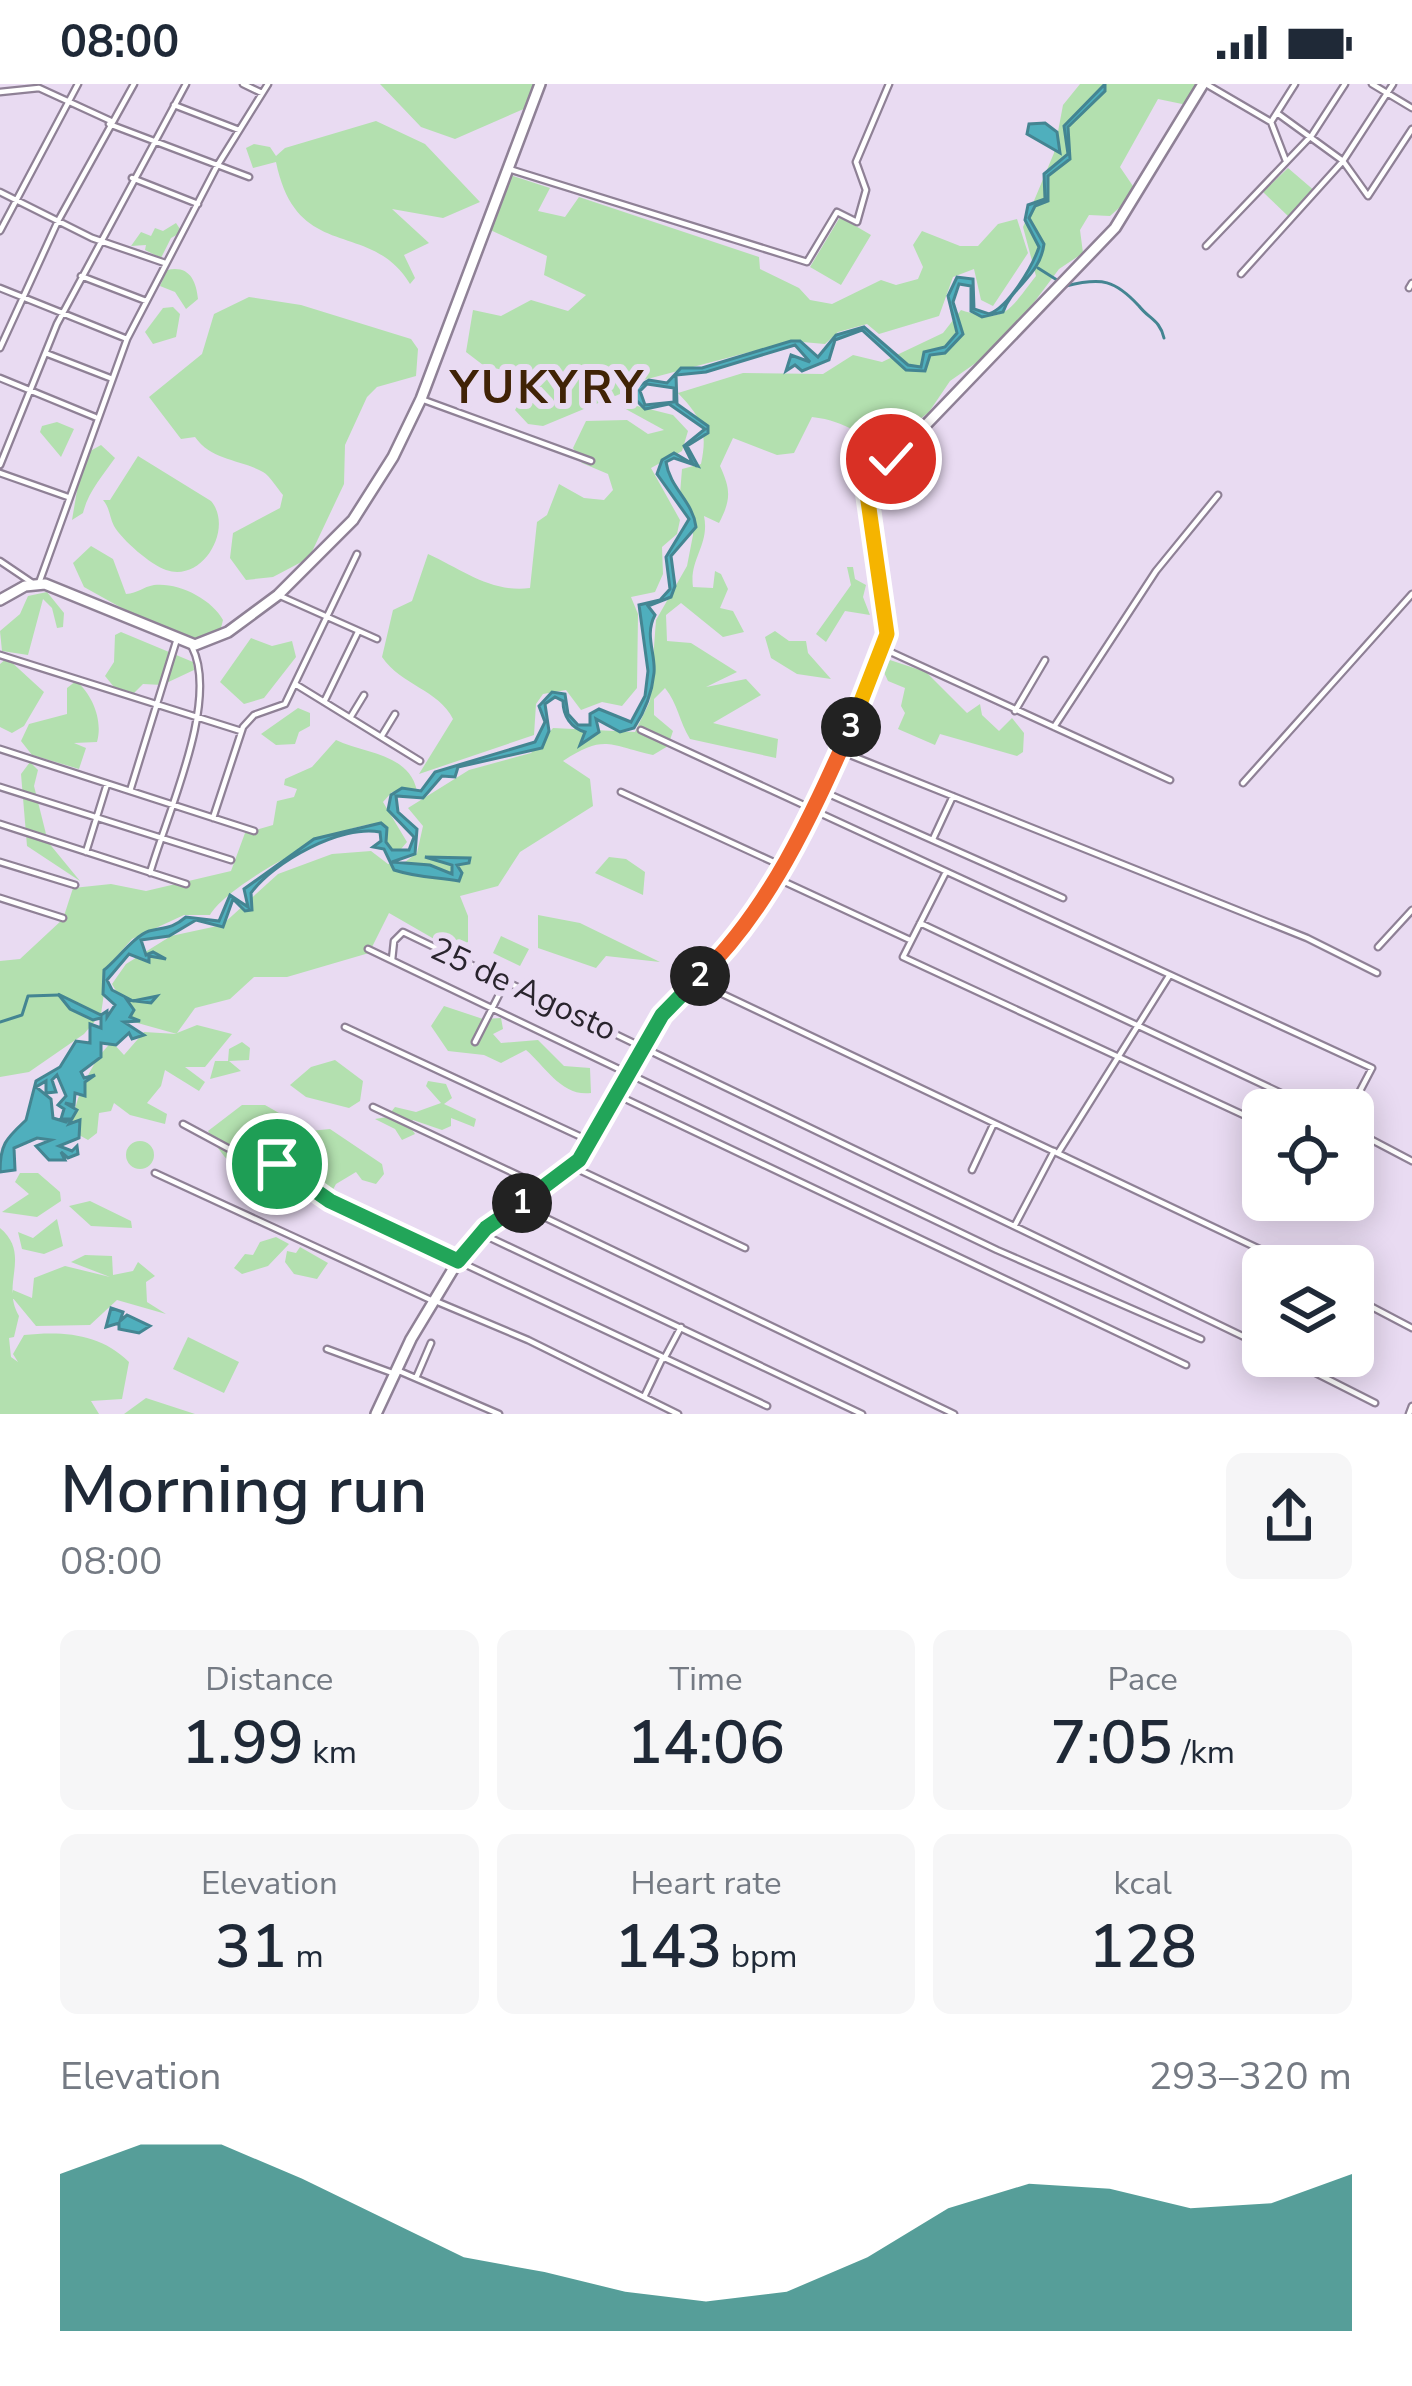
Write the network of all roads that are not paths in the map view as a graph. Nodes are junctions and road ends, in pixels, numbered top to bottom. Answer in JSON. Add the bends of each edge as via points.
{"nodes":[{"id":1,"x":78,"y":84,"type":"edge"},
{"id":2,"x":134,"y":84,"type":"edge"},
{"id":3,"x":186,"y":84,"type":"edge"},
{"id":4,"x":243,"y":84,"type":"edge"},
{"id":5,"x":268,"y":84,"type":"edge"},
{"id":6,"x":540,"y":84,"type":"edge"},
{"id":7,"x":889,"y":84,"type":"edge"},
{"id":8,"x":1205,"y":84,"type":"edge"},
{"id":9,"x":1295,"y":84,"type":"edge"},
{"id":10,"x":1345,"y":84,"type":"edge"},
{"id":11,"x":1372,"y":84,"type":"edge"},
{"id":12,"x":1393,"y":84,"type":"edge"},
{"id":13,"x":0,"y":92,"type":"edge"},
{"id":14,"x":9,"y":92,"type":"junction"},
{"id":15,"x":262,"y":93,"type":"junction"},
{"id":16,"x":1387,"y":93,"type":"junction"},
{"id":17,"x":68,"y":100,"type":"junction"},
{"id":18,"x":1,"y":102,"type":"edge"},
{"id":19,"x":174,"y":105,"type":"junction"},
{"id":20,"x":1412,"y":108,"type":"edge"},
{"id":21,"x":1277,"y":112,"type":"junction"},
{"id":22,"x":1271,"y":122,"type":"junction"},
{"id":23,"x":110,"y":123,"type":"junction"},
{"id":24,"x":1412,"y":129,"type":"edge"},
{"id":25,"x":239,"y":130,"type":"junction"},
{"id":26,"x":1312,"y":135,"type":"junction"},
{"id":27,"x":153,"y":141,"type":"junction"},
{"id":28,"x":1286,"y":161,"type":"junction"},
{"id":29,"x":1343,"y":161,"type":"junction"},
{"id":30,"x":218,"y":166,"type":"junction"},
{"id":31,"x":506,"y":168,"type":"junction"},
{"id":32,"x":248,"y":177,"type":"dead end"},
{"id":33,"x":132,"y":178,"type":"junction"},
{"id":34,"x":0,"y":192,"type":"edge"},
{"id":35,"x":16,"y":201,"type":"junction"},
{"id":36,"x":198,"y":204,"type":"junction"},
{"id":37,"x":58,"y":221,"type":"junction"},
{"id":38,"x":0,"y":231,"type":"edge"},
{"id":39,"x":100,"y":241,"type":"junction"},
{"id":40,"x":1206,"y":245,"type":"dead end"},
{"id":41,"x":165,"y":263,"type":"junction"},
{"id":42,"x":1240,"y":274,"type":"dead end"},
{"id":43,"x":82,"y":277,"type":"junction"},
{"id":44,"x":0,"y":288,"type":"edge"},
{"id":45,"x":21,"y":298,"type":"junction"},
{"id":46,"x":146,"y":302,"type":"junction"},
{"id":47,"x":62,"y":315,"type":"junction"},
{"id":48,"x":127,"y":339,"type":"junction"},
{"id":49,"x":0,"y":348,"type":"edge"},
{"id":50,"x":46,"y":353,"type":"junction"},
{"id":51,"x":0,"y":378,"type":"edge"},
{"id":52,"x":110,"y":378,"type":"junction"},
{"id":53,"x":32,"y":394,"type":"junction"},
{"id":54,"x":421,"y":399,"type":"junction"},
{"id":55,"x":96,"y":417,"type":"junction"},
{"id":56,"x":591,"y":461,"type":"dead end"},
{"id":57,"x":0,"y":471,"type":"edge"},
{"id":58,"x":1218,"y":495,"type":"dead end"},
{"id":59,"x":68,"y":497,"type":"junction"},
{"id":60,"x":357,"y":554,"type":"dead end"},
{"id":61,"x":0,"y":561,"type":"edge"},
{"id":62,"x":37,"y":584,"type":"junction"},
{"id":63,"x":1412,"y":594,"type":"edge"},
{"id":64,"x":278,"y":595,"type":"junction"},
{"id":65,"x":0,"y":600,"type":"edge"},
{"id":66,"x":329,"y":618,"type":"junction"},
{"id":67,"x":358,"y":631,"type":"junction"},
{"id":68,"x":176,"y":639,"type":"junction"},
{"id":69,"x":377,"y":639,"type":"dead end"},
{"id":70,"x":191,"y":645,"type":"junction"},
{"id":71,"x":884,"y":649,"type":"junction"},
{"id":72,"x":0,"y":655,"type":"edge"},
{"id":73,"x":1045,"y":660,"type":"dead end"},
{"id":74,"x":295,"y":684,"type":"junction"},
{"id":75,"x":364,"y":694,"type":"dead end"},
{"id":76,"x":324,"y":703,"type":"junction"},
{"id":77,"x":155,"y":704,"type":"junction"},
{"id":78,"x":1015,"y":711,"type":"junction"},
{"id":79,"x":395,"y":714,"type":"dead end"},
{"id":80,"x":198,"y":717,"type":"junction"},
{"id":81,"x":350,"y":718,"type":"junction"},
{"id":82,"x":1054,"y":727,"type":"junction"},
{"id":83,"x":641,"y":730,"type":"dead end"},
{"id":84,"x":242,"y":731,"type":"junction"},
{"id":85,"x":381,"y":737,"type":"junction"},
{"id":86,"x":0,"y":749,"type":"edge"},
{"id":87,"x":840,"y":751,"type":"junction"},
{"id":88,"x":420,"y":761,"type":"dead end"},
{"id":89,"x":1170,"y":779,"type":"dead end"},
{"id":90,"x":1243,"y":783,"type":"dead end"},
{"id":91,"x":107,"y":784,"type":"junction"},
{"id":92,"x":0,"y":787,"type":"edge"},
{"id":93,"x":130,"y":791,"type":"junction"},
{"id":94,"x":822,"y":791,"type":"junction"},
{"id":95,"x":621,"y":792,"type":"dead end"},
{"id":96,"x":953,"y":796,"type":"junction"},
{"id":97,"x":170,"y":804,"type":"junction"},
{"id":98,"x":813,"y":810,"type":"junction"},
{"id":99,"x":96,"y":818,"type":"junction"},
{"id":100,"x":213,"y":818,"type":"junction"},
{"id":101,"x":0,"y":824,"type":"edge"},
{"id":102,"x":254,"y":831,"type":"dead end"},
{"id":103,"x":160,"y":838,"type":"junction"},
{"id":104,"x":933,"y":839,"type":"junction"},
{"id":105,"x":86,"y":852,"type":"junction"},
{"id":106,"x":231,"y":860,"type":"dead end"},
{"id":107,"x":0,"y":862,"type":"edge"},
{"id":108,"x":781,"y":866,"type":"junction"},
{"id":109,"x":946,"y":872,"type":"junction"},
{"id":110,"x":150,"y":873,"type":"junction"},
{"id":111,"x":774,"y":877,"type":"junction"},
{"id":112,"x":186,"y":884,"type":"dead end"},
{"id":113,"x":75,"y":885,"type":"dead end"},
{"id":114,"x":0,"y":898,"type":"edge"},
{"id":115,"x":1063,"y":898,"type":"dead end"},
{"id":116,"x":1412,"y":910,"type":"edge"},
{"id":117,"x":63,"y":918,"type":"dead end"},
{"id":118,"x":920,"y":923,"type":"junction"},
{"id":119,"x":911,"y":941,"type":"junction"},
{"id":120,"x":1378,"y":947,"type":"dead end"},
{"id":121,"x":368,"y":949,"type":"dead end"},
{"id":122,"x":392,"y":960,"type":"junction"},
{"id":123,"x":1377,"y":973,"type":"dead end"},
{"id":124,"x":1169,"y":976,"type":"junction"},
{"id":125,"x":506,"y":980,"type":"junction"},
{"id":126,"x":695,"y":981,"type":"junction"},
{"id":127,"x":493,"y":1008,"type":"junction"},
{"id":128,"x":1135,"y":1023,"type":"junction"},
{"id":129,"x":345,"y":1027,"type":"dead end"},
{"id":130,"x":476,"y":1042,"type":"dead end"},
{"id":131,"x":644,"y":1045,"type":"junction"},
{"id":132,"x":1117,"y":1054,"type":"junction"},
{"id":133,"x":629,"y":1072,"type":"junction"},
{"id":134,"x":1273,"y":1089,"type":"edge"},
{"id":135,"x":1361,"y":1089,"type":"edge"},
{"id":136,"x":616,"y":1095,"type":"junction"},
{"id":137,"x":373,"y":1107,"type":"dead end"},
{"id":138,"x":1242,"y":1114,"type":"edge"},
{"id":139,"x":994,"y":1123,"type":"junction"},
{"id":140,"x":183,"y":1124,"type":"dead end"},
{"id":141,"x":1374,"y":1141,"type":"edge"},
{"id":142,"x":590,"y":1142,"type":"junction"},
{"id":143,"x":1056,"y":1152,"type":"junction"},
{"id":144,"x":1412,"y":1161,"type":"edge"},
{"id":145,"x":573,"y":1167,"type":"junction"},
{"id":146,"x":971,"y":1170,"type":"dead end"},
{"id":147,"x":155,"y":1173,"type":"dead end"},
{"id":148,"x":544,"y":1188,"type":"junction"},
{"id":149,"x":519,"y":1205,"type":"junction"},
{"id":150,"x":1015,"y":1225,"type":"junction"},
{"id":151,"x":480,"y":1234,"type":"junction"},
{"id":152,"x":1251,"y":1245,"type":"edge"},
{"id":153,"x":745,"y":1249,"type":"dead end"},
{"id":154,"x":458,"y":1261,"type":"junction"},
{"id":155,"x":433,"y":1301,"type":"junction"},
{"id":156,"x":1374,"y":1309,"type":"edge"},
{"id":157,"x":681,"y":1327,"type":"junction"},
{"id":158,"x":1412,"y":1328,"type":"edge"},
{"id":159,"x":1242,"y":1336,"type":"edge"},
{"id":160,"x":1201,"y":1340,"type":"dead end"},
{"id":161,"x":431,"y":1343,"type":"dead end"},
{"id":162,"x":328,"y":1349,"type":"dead end"},
{"id":163,"x":663,"y":1359,"type":"junction"},
{"id":164,"x":1186,"y":1366,"type":"dead end"},
{"id":165,"x":395,"y":1372,"type":"junction"},
{"id":166,"x":1324,"y":1377,"type":"edge"},
{"id":167,"x":416,"y":1378,"type":"junction"},
{"id":168,"x":644,"y":1397,"type":"junction"},
{"id":169,"x":1375,"y":1403,"type":"dead end"},
{"id":170,"x":661,"y":1406,"type":"junction"},
{"id":171,"x":767,"y":1406,"type":"dead end"},
{"id":172,"x":376,"y":1414,"type":"edge"},
{"id":173,"x":499,"y":1414,"type":"edge"},
{"id":174,"x":657,"y":1414,"type":"edge"},
{"id":175,"x":678,"y":1414,"type":"edge"},
{"id":176,"x":862,"y":1414,"type":"edge"},
{"id":177,"x":954,"y":1414,"type":"edge"}],
"edges":[{"from":1,"to":17,"type":"street"},
{"from":2,"to":23,"type":"street"},
{"from":3,"to":19,"type":"street"},
{"from":4,"to":15,"type":"street"},
{"from":5,"to":15,"type":"street"},
{"from":6,"to":31,"type":"main road"},
{"from":7,"to":31,"type":"street","via":[[856,162],[866,190],[857,221],[837,212],[807,262]]},
{"from":8,"to":22,"type":"street"},
{"from":8,"to":71,"type":"main road","via":[[1120,222],[870,483]]},
{"from":9,"to":21,"type":"street"},
{"from":10,"to":26,"type":"street"},
{"from":11,"to":16,"type":"street"},
{"from":12,"to":16,"type":"street"},
{"from":13,"to":14,"type":"street"},
{"from":14,"to":17,"type":"street","via":[[39,88]]},
{"from":14,"to":18,"type":"street"},
{"from":15,"to":25,"type":"street"},
{"from":16,"to":20,"type":"street"},
{"from":16,"to":29,"type":"street"},
{"from":17,"to":23,"type":"street"},
{"from":17,"to":35,"type":"street"},
{"from":19,"to":25,"type":"street"},
{"from":19,"to":27,"type":"street"},
{"from":21,"to":22,"type":"street"},
{"from":21,"to":26,"type":"street"},
{"from":22,"to":28,"type":"street"},
{"from":23,"to":27,"type":"street"},
{"from":23,"to":37,"type":"street"},
{"from":24,"to":29,"type":"street","via":[[1368,196]]},
{"from":25,"to":30,"type":"street"},
{"from":26,"to":28,"type":"street"},
{"from":26,"to":29,"type":"street"},
{"from":27,"to":30,"type":"street"},
{"from":27,"to":33,"type":"street"},
{"from":28,"to":40,"type":"street"},
{"from":29,"to":42,"type":"street"},
{"from":30,"to":32,"type":"street"},
{"from":30,"to":36,"type":"street"},
{"from":31,"to":54,"type":"main road"},
{"from":33,"to":36,"type":"street"},
{"from":33,"to":39,"type":"street"},
{"from":34,"to":35,"type":"street"},
{"from":35,"to":37,"type":"street"},
{"from":35,"to":38,"type":"street"},
{"from":36,"to":41,"type":"street"},
{"from":37,"to":39,"type":"street"},
{"from":37,"to":45,"type":"street"},
{"from":39,"to":41,"type":"street"},
{"from":39,"to":43,"type":"street"},
{"from":41,"to":46,"type":"street"},
{"from":43,"to":46,"type":"street"},
{"from":43,"to":47,"type":"street"},
{"from":44,"to":45,"type":"street"},
{"from":45,"to":47,"type":"street"},
{"from":45,"to":49,"type":"street"},
{"from":46,"to":48,"type":"street"},
{"from":47,"to":48,"type":"street"},
{"from":47,"to":50,"type":"street"},
{"from":48,"to":52,"type":"street"},
{"from":50,"to":52,"type":"street"},
{"from":50,"to":53,"type":"street"},
{"from":51,"to":53,"type":"street"},
{"from":52,"to":55,"type":"street"},
{"from":53,"to":55,"type":"street"},
{"from":53,"to":57,"type":"street"},
{"from":54,"to":56,"type":"street"},
{"from":54,"to":64,"type":"main road","via":[[353,520]]},
{"from":55,"to":59,"type":"street"},
{"from":57,"to":59,"type":"street"},
{"from":58,"to":82,"type":"street","via":[[1156,571]]},
{"from":59,"to":62,"type":"street"},
{"from":60,"to":66,"type":"street"},
{"from":61,"to":62,"type":"street"},
{"from":62,"to":65,"type":"main road"},
{"from":62,"to":68,"type":"main road"},
{"from":63,"to":90,"type":"street"},
{"from":64,"to":66,"type":"street"},
{"from":64,"to":70,"type":"main road","via":[[228,632]]},
{"from":66,"to":67,"type":"street"},
{"from":66,"to":74,"type":"street"},
{"from":67,"to":69,"type":"street"},
{"from":67,"to":76,"type":"street"},
{"from":68,"to":70,"type":"main road"},
{"from":68,"to":77,"type":"street"},
{"from":70,"to":80,"type":"street","via":[[200,665]]},
{"from":71,"to":78,"type":"street"},
{"from":71,"to":87,"type":"main road"},
{"from":72,"to":77,"type":"street"},
{"from":73,"to":78,"type":"street"},
{"from":74,"to":76,"type":"street"},
{"from":74,"to":84,"type":"street","via":[[285,704],[254,715]]},
{"from":75,"to":81,"type":"street"},
{"from":76,"to":81,"type":"street"},
{"from":77,"to":80,"type":"street"},
{"from":77,"to":93,"type":"street"},
{"from":78,"to":82,"type":"street"},
{"from":79,"to":85,"type":"street"},
{"from":80,"to":84,"type":"street"},
{"from":80,"to":97,"type":"street"},
{"from":81,"to":85,"type":"street"},
{"from":82,"to":89,"type":"street"},
{"from":83,"to":98,"type":"street"},
{"from":84,"to":100,"type":"street"},
{"from":85,"to":88,"type":"street"},
{"from":86,"to":91,"type":"street"},
{"from":87,"to":94,"type":"main road"},
{"from":87,"to":96,"type":"street"},
{"from":91,"to":93,"type":"street"},
{"from":91,"to":99,"type":"street"},
{"from":92,"to":99,"type":"street"},
{"from":93,"to":97,"type":"street"},
{"from":94,"to":98,"type":"main road"},
{"from":94,"to":104,"type":"street"},
{"from":95,"to":108,"type":"street"},
{"from":96,"to":104,"type":"street"},
{"from":96,"to":123,"type":"street"},
{"from":97,"to":100,"type":"street"},
{"from":97,"to":103,"type":"street"},
{"from":98,"to":108,"type":"main road"},
{"from":98,"to":109,"type":"street"},
{"from":99,"to":103,"type":"street"},
{"from":99,"to":105,"type":"street"},
{"from":100,"to":102,"type":"street"},
{"from":101,"to":105,"type":"street"},
{"from":103,"to":106,"type":"street"},
{"from":103,"to":110,"type":"street"},
{"from":104,"to":115,"type":"street"},
{"from":105,"to":110,"type":"street"},
{"from":107,"to":113,"type":"street"},
{"from":108,"to":111,"type":"main road"},
{"from":109,"to":118,"type":"street"},
{"from":109,"to":124,"type":"street"},
{"from":110,"to":112,"type":"street"},
{"from":111,"to":119,"type":"street"},
{"from":111,"to":126,"type":"main road","via":[[732,944]]},
{"from":114,"to":117,"type":"street"},
{"from":116,"to":120,"type":"street"},
{"from":118,"to":119,"type":"street"},
{"from":118,"to":128,"type":"street"},
{"from":119,"to":132,"type":"street","via":[[903,957]]},
{"from":121,"to":122,"type":"street"},
{"from":122,"to":125,"type":"street","name":"25 de Agosto","via":[[404,932]]},
{"from":122,"to":127,"type":"street"},
{"from":124,"to":128,"type":"street"},
{"from":124,"to":135,"type":"street","via":[[1372,1068]]},
{"from":125,"to":127,"type":"street"},
{"from":125,"to":131,"type":"street","name":"25 de Agosto"},
{"from":126,"to":131,"type":"main road"},
{"from":126,"to":139,"type":"street"},
{"from":127,"to":130,"type":"street"},
{"from":127,"to":133,"type":"street"},
{"from":128,"to":132,"type":"street"},
{"from":128,"to":134,"type":"street"},
{"from":129,"to":142,"type":"street"},
{"from":131,"to":133,"type":"main road"},
{"from":131,"to":150,"type":"street","name":"25 de Agosto"},
{"from":132,"to":138,"type":"street"},
{"from":132,"to":143,"type":"street"},
{"from":133,"to":136,"type":"main road"},
{"from":133,"to":160,"type":"street"},
{"from":136,"to":142,"type":"main road"},
{"from":136,"to":164,"type":"street"},
{"from":137,"to":148,"type":"street"},
{"from":139,"to":143,"type":"street"},
{"from":139,"to":146,"type":"street"},
{"from":140,"to":154,"type":"street","via":[[248,1159],[277,1164],[330,1201]]},
{"from":141,"to":144,"type":"street"},
{"from":142,"to":145,"type":"main road"},
{"from":143,"to":150,"type":"street"},
{"from":143,"to":152,"type":"street"},
{"from":145,"to":148,"type":"main road"},
{"from":145,"to":153,"type":"street"},
{"from":147,"to":155,"type":"street"},
{"from":148,"to":149,"type":"main road"},
{"from":149,"to":151,"type":"main road"},
{"from":149,"to":177,"type":"street"},
{"from":150,"to":159,"type":"street","name":"25 de Agosto"},
{"from":151,"to":154,"type":"main road"},
{"from":151,"to":157,"type":"street"},
{"from":154,"to":155,"type":"main road"},
{"from":154,"to":163,"type":"street"},
{"from":155,"to":165,"type":"main road"},
{"from":155,"to":168,"type":"street"},
{"from":156,"to":158,"type":"street"},
{"from":157,"to":163,"type":"street"},
{"from":157,"to":176,"type":"street"},
{"from":161,"to":167,"type":"street"},
{"from":162,"to":165,"type":"street"},
{"from":163,"to":168,"type":"street"},
{"from":163,"to":171,"type":"street"},
{"from":165,"to":167,"type":"street"},
{"from":165,"to":172,"type":"main road"},
{"from":166,"to":169,"type":"street"},
{"from":167,"to":173,"type":"street"},
{"from":168,"to":170,"type":"street"},
{"from":170,"to":174,"type":"street"},
{"from":170,"to":175,"type":"street"}]}
